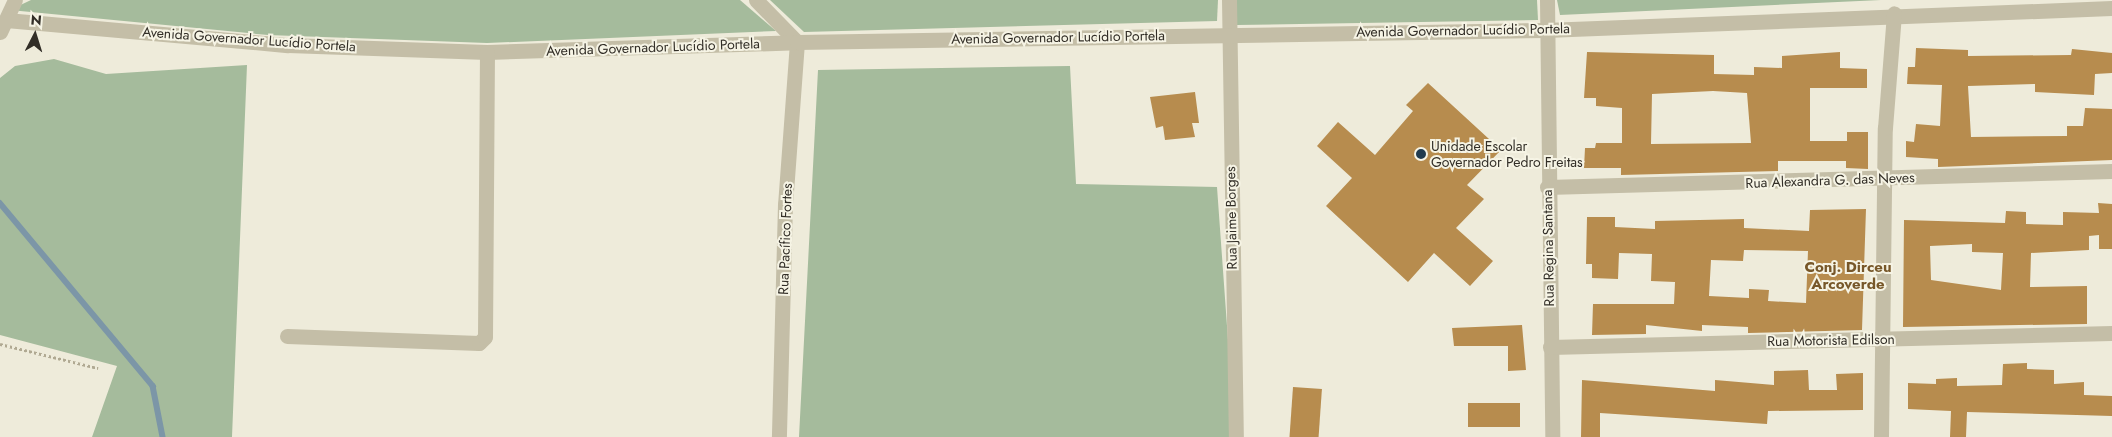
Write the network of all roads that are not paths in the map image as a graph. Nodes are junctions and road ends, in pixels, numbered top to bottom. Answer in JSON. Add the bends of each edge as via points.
{"nodes":[{"id":1,"x":15,"y":0,"type":"edge"},
{"id":2,"x":756,"y":0,"type":"edge"},
{"id":3,"x":1229,"y":0,"type":"edge"},
{"id":4,"x":1547,"y":0,"type":"edge"},
{"id":5,"x":2112,"y":8,"type":"edge"},
{"id":6,"x":1894,"y":13,"type":"junction"},
{"id":7,"x":3,"y":26,"type":"edge"},
{"id":8,"x":1545,"y":30,"type":"junction"},
{"id":9,"x":1227,"y":34,"type":"junction"},
{"id":10,"x":797,"y":42,"type":"junction"},
{"id":11,"x":487,"y":52,"type":"junction"},
{"id":12,"x":2112,"y":171,"type":"edge"},
{"id":13,"x":1883,"y":179,"type":"junction"},
{"id":14,"x":1548,"y":188,"type":"junction"},
{"id":15,"x":2112,"y":334,"type":"edge"},
{"id":16,"x":287,"y":336,"type":"dead end"},
{"id":17,"x":1880,"y":339,"type":"junction"},
{"id":18,"x":1550,"y":347,"type":"junction"},
{"id":19,"x":779,"y":437,"type":"edge"},
{"id":20,"x":1236,"y":437,"type":"edge"},
{"id":21,"x":1552,"y":437,"type":"edge"},
{"id":22,"x":1881,"y":437,"type":"edge"}],
"edges":[{"from":1,"to":7,"type":"street"},
{"from":2,"to":10,"type":"street"},
{"from":3,"to":9,"type":"street","name":"Rua Jaime Borges"},
{"from":4,"to":8,"type":"street","name":"Rua Regina Santana"},
{"from":5,"to":6,"type":"street","name":"Avenida Governador Lucídio Portela"},
{"from":6,"to":8,"type":"street","name":"Avenida Governador Lucídio Portela"},
{"from":6,"to":13,"type":"street"},
{"from":7,"to":11,"type":"street","name":"Avenida Governador Lucídio Portela","via":[[288,45]]},
{"from":8,"to":9,"type":"street","name":"Avenida Governador Lucídio Portela"},
{"from":8,"to":14,"type":"street","name":"Rua Regina Santana"},
{"from":9,"to":10,"type":"street","name":"Avenida Governador Lucídio Portela"},
{"from":9,"to":20,"type":"street","name":"Rua Jaime Borges"},
{"from":10,"to":11,"type":"street","name":"Avenida Governador Lucídio Portela"},
{"from":10,"to":19,"type":"street","name":"Rua Pacífico Fortes","via":[[785,204]]},
{"from":11,"to":16,"type":"street","via":[[485,337],[479,343]]},
{"from":12,"to":13,"type":"street","name":"Rua Alexandra G. das Neves"},
{"from":13,"to":14,"type":"street","name":"Rua Alexandra G. das Neves"},
{"from":13,"to":17,"type":"street"},
{"from":14,"to":18,"type":"street","name":"Rua Regina Santana"},
{"from":15,"to":17,"type":"street","name":"Rua Motorista Edilson"},
{"from":17,"to":18,"type":"street","name":"Rua Motorista Edilson"},
{"from":17,"to":22,"type":"street"},
{"from":18,"to":21,"type":"street","name":"Rua Regina Santana"}]}
